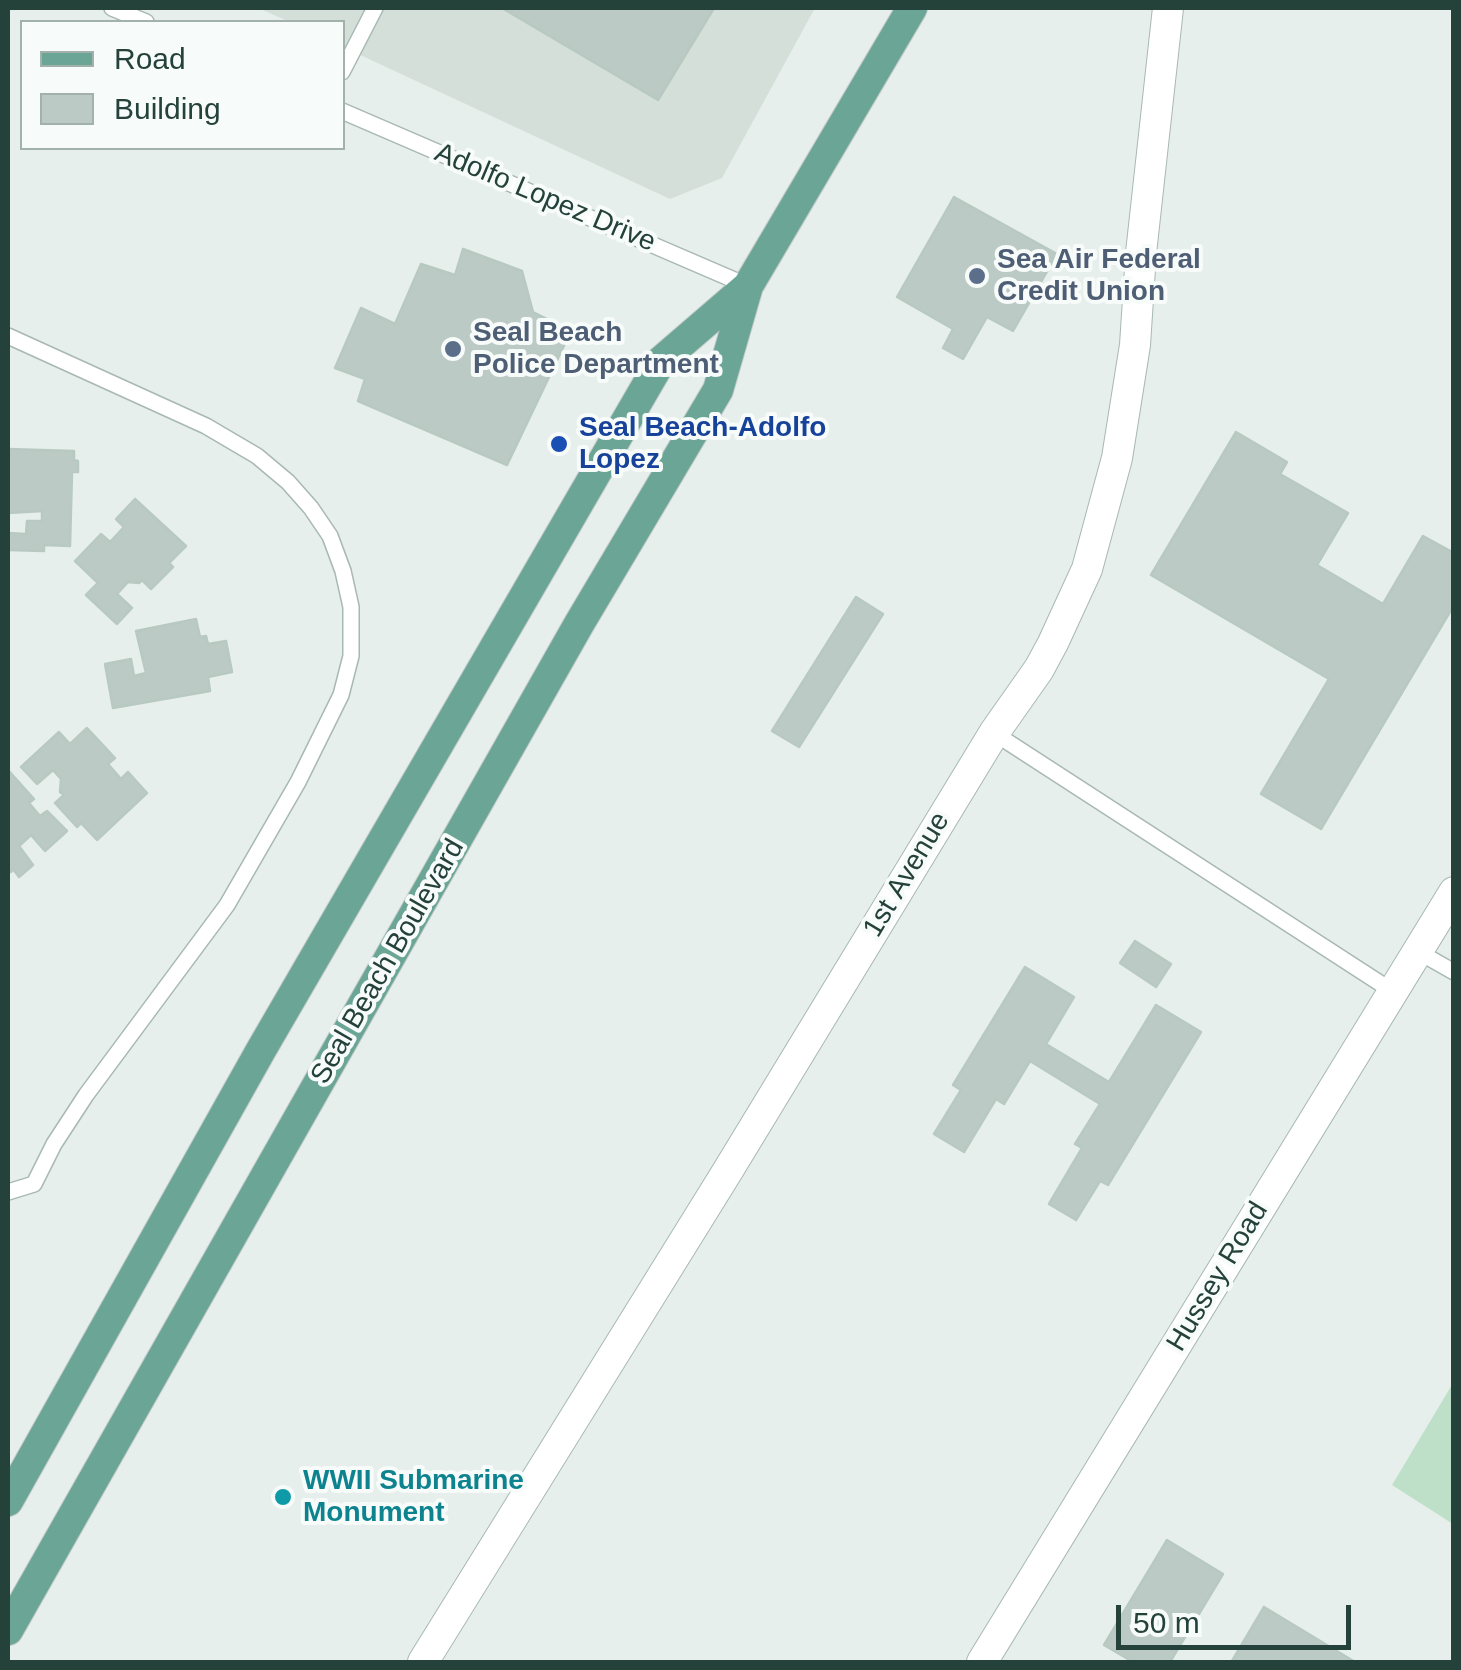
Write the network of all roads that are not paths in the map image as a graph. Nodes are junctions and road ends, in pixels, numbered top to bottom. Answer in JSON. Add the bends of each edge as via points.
{"nodes":[{"id":1,"x":112,"y":8,"type":"edge"},
{"id":2,"x":375,"y":8,"type":"edge"},
{"id":3,"x":912,"y":8,"type":"edge"},
{"id":4,"x":1168,"y":8,"type":"edge"},
{"id":5,"x":141,"y":20,"type":"edge"},
{"id":6,"x":345,"y":66,"type":"edge"},
{"id":7,"x":345,"y":112,"type":"edge"},
{"id":8,"x":748,"y":286,"type":"junction"},
{"id":9,"x":8,"y":336,"type":"edge"},
{"id":10,"x":994,"y":733,"type":"junction"},
{"id":11,"x":1454,"y":892,"type":"edge"},
{"id":12,"x":1417,"y":951,"type":"junction"},
{"id":13,"x":1454,"y":972,"type":"edge"},
{"id":14,"x":1392,"y":991,"type":"junction"},
{"id":15,"x":8,"y":1192,"type":"edge"},
{"id":16,"x":8,"y":1501,"type":"edge"},
{"id":17,"x":8,"y":1630,"type":"edge"},
{"id":18,"x":424,"y":1662,"type":"edge"},
{"id":19,"x":982,"y":1662,"type":"edge"}],
"edges":[{"from":1,"to":5,"type":"lane"},
{"from":2,"to":6,"type":"lane"},
{"from":3,"to":8,"type":"main road","name":"Seal Beach Boulevard"},
{"from":4,"to":10,"type":"street","name":"1st Avenue","via":[[1136,346],[1117,458],[1080,584],[1039,669]]},
{"from":7,"to":8,"type":"lane","name":"Adolfo Lopez Drive"},
{"from":8,"to":16,"type":"main road","name":"Seal Beach Boulevard","via":[[661,360]]},
{"from":8,"to":17,"type":"main road","name":"Seal Beach Boulevard","via":[[718,390]]},
{"from":9,"to":15,"type":"lane","via":[[206,426],[288,482],[330,536],[343,571],[350,656],[340,695],[298,782],[227,905],[86,1095],[34,1184]]},
{"from":10,"to":14,"type":"lane"},
{"from":10,"to":18,"type":"street","name":"1st Avenue"},
{"from":11,"to":12,"type":"street","name":"Hussey Road"},
{"from":12,"to":13,"type":"lane"},
{"from":12,"to":14,"type":"street","name":"Hussey Road"},
{"from":14,"to":19,"type":"street","name":"Hussey Road"}]}
